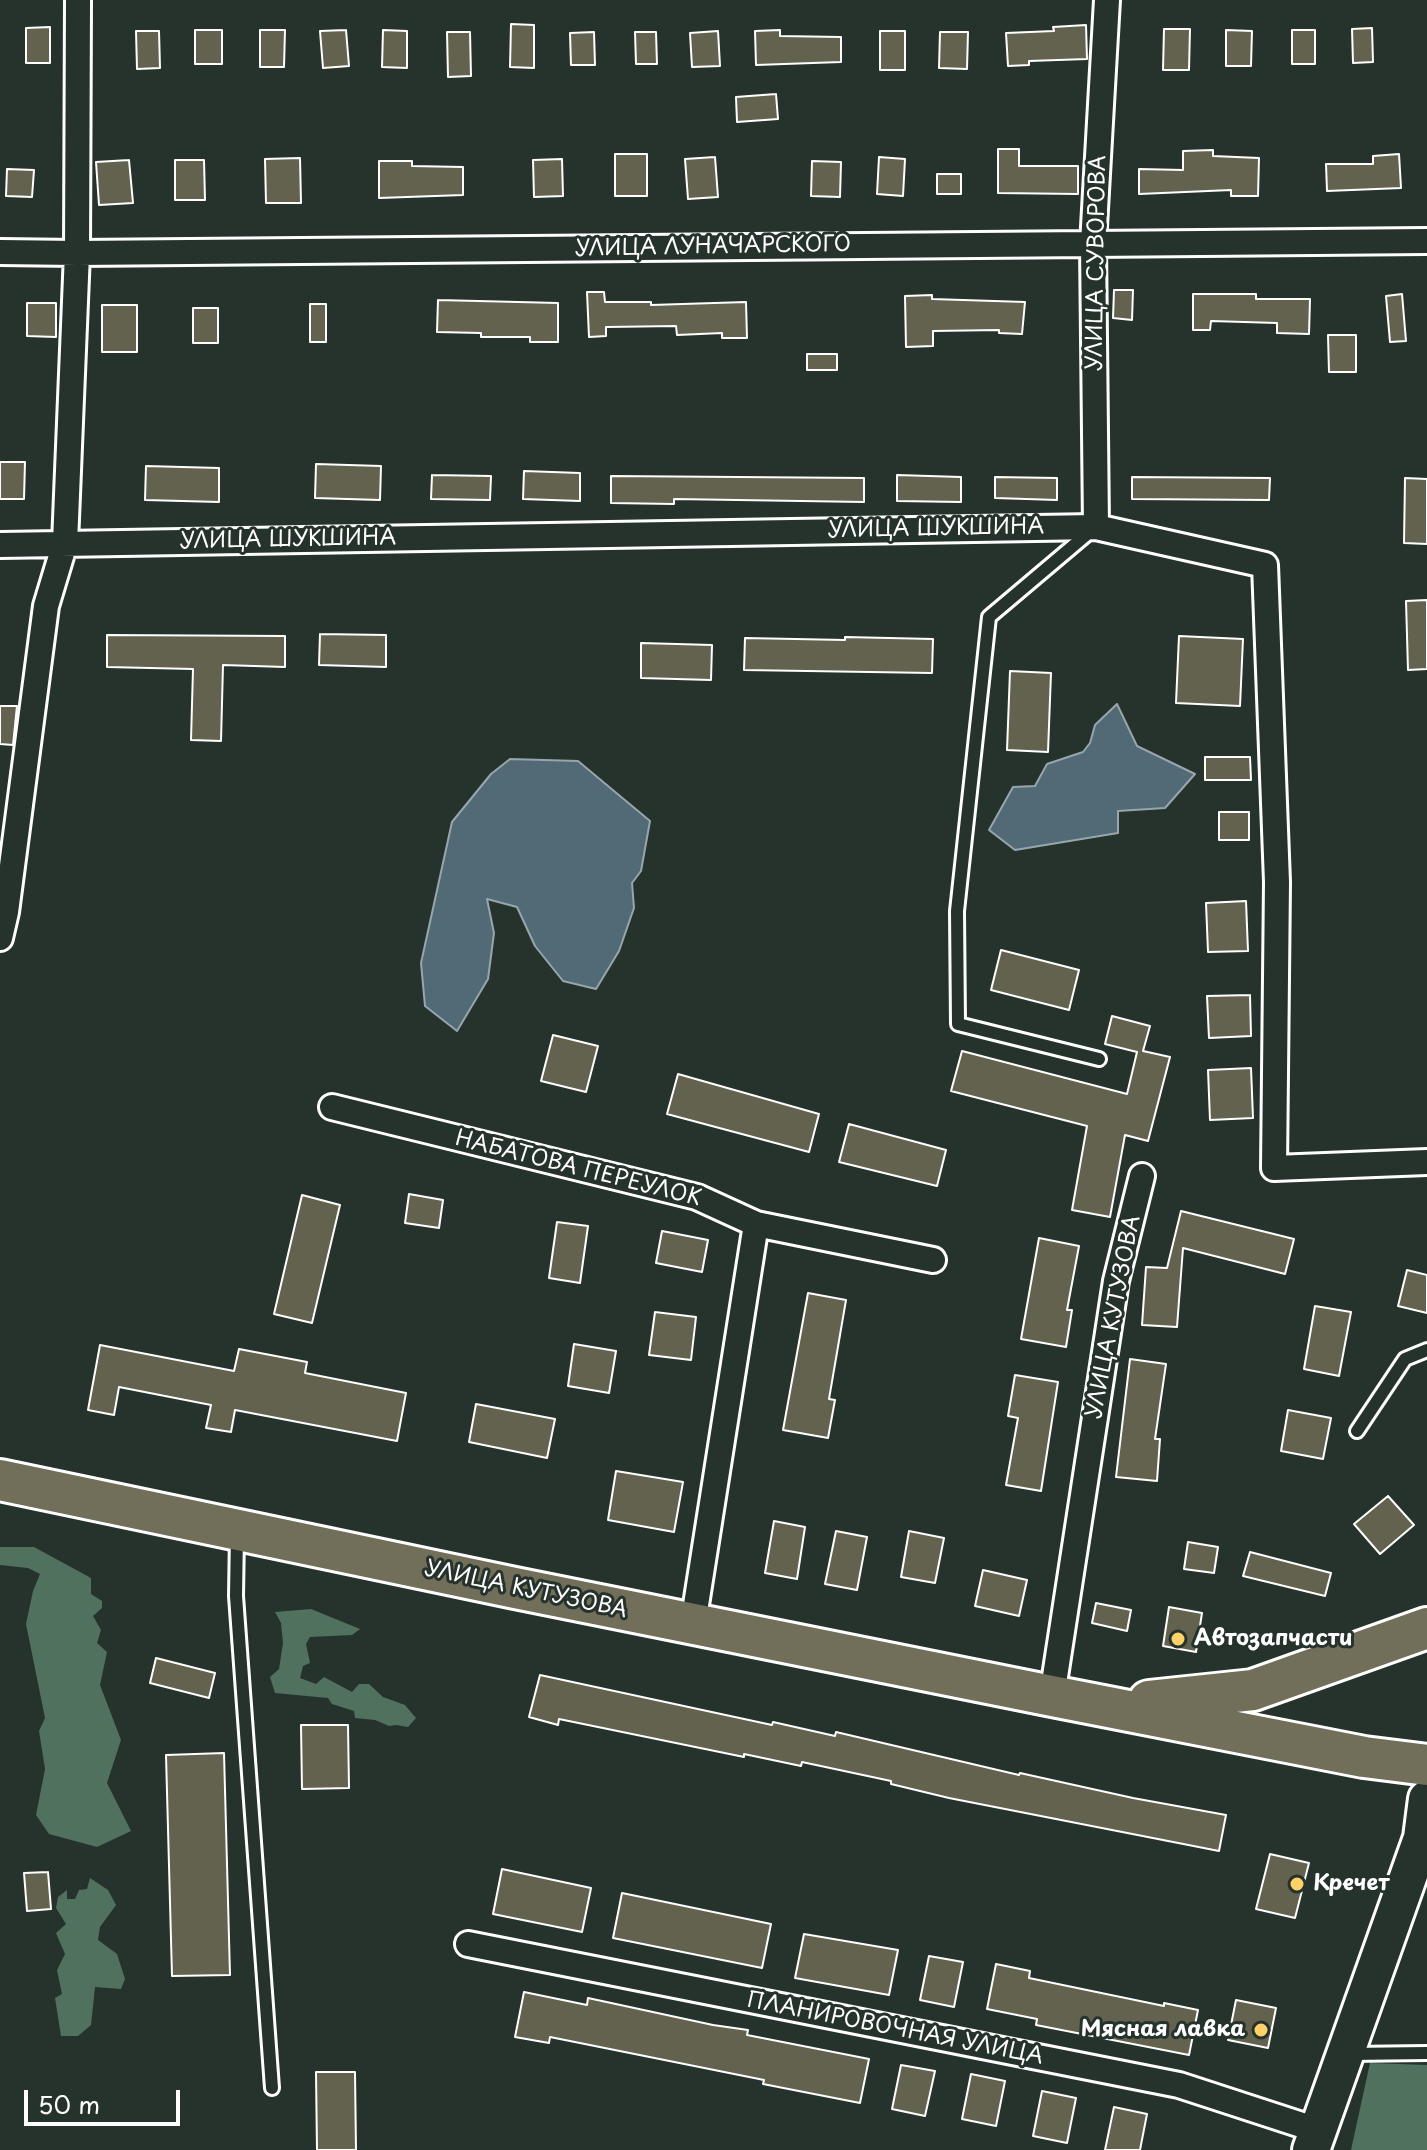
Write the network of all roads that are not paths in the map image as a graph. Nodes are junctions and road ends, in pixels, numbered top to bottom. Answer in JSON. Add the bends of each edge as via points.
{"nodes":[{"id":1,"x":78,"y":0,"type":"edge"},
{"id":2,"x":1107,"y":0,"type":"edge"},
{"id":3,"x":1427,"y":241,"type":"edge"},
{"id":4,"x":1093,"y":244,"type":"junction"},
{"id":5,"x":0,"y":252,"type":"edge"},
{"id":6,"x":77,"y":253,"type":"junction"},
{"id":7,"x":1096,"y":527,"type":"junction"},
{"id":8,"x":65,"y":543,"type":"junction"},
{"id":9,"x":0,"y":545,"type":"edge"},
{"id":10,"x":0,"y":938,"type":"edge"},
{"id":11,"x":1099,"y":1059,"type":"dead end"},
{"id":12,"x":332,"y":1107,"type":"dead end"},
{"id":13,"x":1427,"y":1162,"type":"edge"},
{"id":14,"x":1142,"y":1176,"type":"dead end"},
{"id":15,"x":756,"y":1224,"type":"junction"},
{"id":16,"x":933,"y":1260,"type":"dead end"},
{"id":17,"x":1427,"y":1350,"type":"edge"},
{"id":18,"x":1357,"y":1431,"type":"dead end"},
{"id":19,"x":0,"y":1480,"type":"edge"},
{"id":20,"x":237,"y":1531,"type":"junction"},
{"id":21,"x":693,"y":1624,"type":"junction"},
{"id":22,"x":1427,"y":1628,"type":"edge"},
{"id":23,"x":1070,"y":1699,"type":"junction"},
{"id":24,"x":1364,"y":1757,"type":"junction"},
{"id":25,"x":1427,"y":1765,"type":"edge"},
{"id":26,"x":1427,"y":1799,"type":"edge"},
{"id":27,"x":1425,"y":1836,"type":"edge"},
{"id":28,"x":468,"y":1944,"type":"dead end"},
{"id":29,"x":1427,"y":2053,"type":"edge"},
{"id":30,"x":1346,"y":2054,"type":"junction"},
{"id":31,"x":272,"y":2088,"type":"dead end"},
{"id":32,"x":1314,"y":2140,"type":"edge"}],
"edges":[{"from":1,"to":6,"type":"street"},
{"from":2,"to":4,"type":"street","name":"УЛИЦА СУВОРОВА"},
{"from":3,"to":4,"type":"street","name":"УЛИЦА ЛУНАЧАРСКОГО"},
{"from":4,"to":6,"type":"street","name":"УЛИЦА ЛУНАЧАРСКОГО"},
{"from":4,"to":7,"type":"street","name":"УЛИЦА СУВОРОВА"},
{"from":5,"to":6,"type":"street","name":"УЛИЦА ЛУНАЧАРСКОГО"},
{"from":6,"to":8,"type":"street"},
{"from":7,"to":8,"type":"street","name":"УЛИЦА ШУКШИНА"},
{"from":7,"to":11,"type":"lane","via":[[989,617],[957,911],[958,1024]]},
{"from":7,"to":13,"type":"street","name":"УЛИЦА ШУКШИНА","via":[[1265,565],[1277,882],[1274,1168]]},
{"from":8,"to":9,"type":"street","name":"УЛИЦА ШУКШИНА"},
{"from":8,"to":10,"type":"street","via":[[46,606]]},
{"from":12,"to":15,"type":"street","name":"НАБАТОВА ПЕРЕУЛОК","via":[[697,1197]]},
{"from":14,"to":23,"type":"street","name":"УЛИЦА КУТУЗОВА","via":[[1116,1281]]},
{"from":15,"to":16,"type":"street","name":"НАБАТОВА ПЕРЕУЛОК"},
{"from":15,"to":21,"type":"street"},
{"from":17,"to":18,"type":"lane","via":[[1405,1359]]},
{"from":19,"to":20,"type":"main road","name":"УЛИЦА КУТУЗОВА"},
{"from":20,"to":21,"type":"main road","name":"УЛИЦА КУТУЗОВА"},
{"from":20,"to":31,"type":"lane","via":[[236,1596]]},
{"from":21,"to":23,"type":"main road","name":"УЛИЦА КУТУЗОВА"},
{"from":22,"to":23,"type":"main road","name":"УЛИЦА КУТУЗОВА","via":[[1253,1690],[1168,1700]]},
{"from":23,"to":24,"type":"main road","name":"УЛИЦА КУТУЗОВА"},
{"from":24,"to":25,"type":"main road","name":"УЛИЦА КУТУЗОВА"},
{"from":24,"to":27,"type":"street","via":[[1387,1767],[1411,1790]]},
{"from":26,"to":27,"type":"street"},
{"from":27,"to":30,"type":"street"},
{"from":28,"to":32,"type":"street","name":"ПЛАНИРОВОЧНАЯ УЛИЦА","via":[[1179,2085]]},
{"from":29,"to":30,"type":"lane"},
{"from":30,"to":32,"type":"street"}]}
